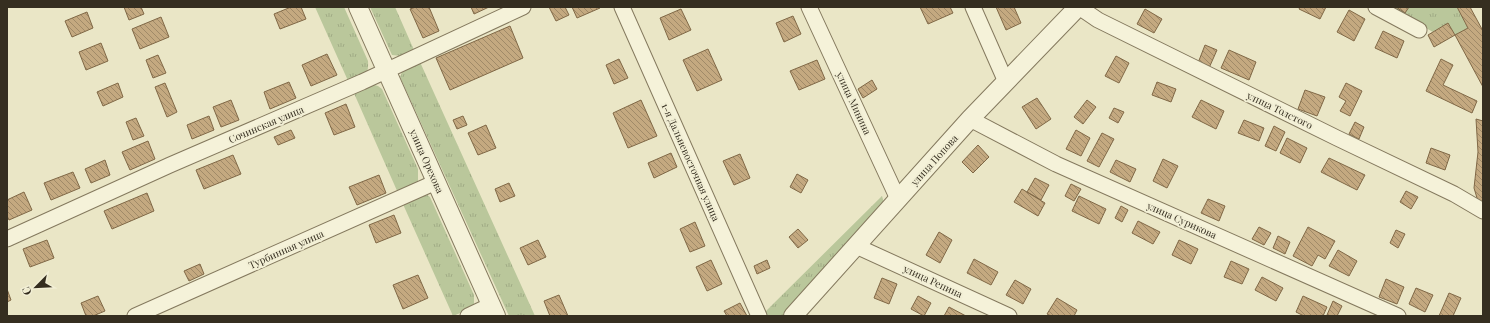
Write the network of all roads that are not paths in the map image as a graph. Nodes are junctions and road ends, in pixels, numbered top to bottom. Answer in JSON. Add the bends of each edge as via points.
{"nodes":[{"id":1,"x":358,"y":7,"type":"edge"},
{"id":2,"x":523,"y":7,"type":"edge"},
{"id":3,"x":622,"y":7,"type":"edge"},
{"id":4,"x":809,"y":7,"type":"edge"},
{"id":5,"x":973,"y":7,"type":"edge"},
{"id":6,"x":1078,"y":7,"type":"edge"},
{"id":7,"x":1376,"y":7,"type":"edge"},
{"id":8,"x":1419,"y":30,"type":"dead end"},
{"id":9,"x":387,"y":71,"type":"junction"},
{"id":10,"x":1006,"y":82,"type":"junction"},
{"id":11,"x":970,"y":119,"type":"junction"},
{"id":12,"x":436,"y":182,"type":"junction"},
{"id":13,"x":898,"y":199,"type":"junction"},
{"id":14,"x":1483,"y":211,"type":"edge"},
{"id":15,"x":7,"y":239,"type":"edge"},
{"id":16,"x":856,"y":246,"type":"junction"},
{"id":17,"x":494,"y":311,"type":"edge"},
{"id":18,"x":135,"y":316,"type":"edge"},
{"id":19,"x":468,"y":316,"type":"edge"},
{"id":20,"x":759,"y":316,"type":"edge"},
{"id":21,"x":793,"y":316,"type":"edge"},
{"id":22,"x":1009,"y":316,"type":"edge"},
{"id":23,"x":1398,"y":316,"type":"edge"}],
"edges":[{"from":1,"to":9,"type":"street","name":"улица Орехова"},
{"from":2,"to":9,"type":"street","name":"Сочинская улица"},
{"from":3,"to":20,"type":"street","name":"1-я Дальневосточная улица"},
{"from":4,"to":13,"type":"street","name":"улица Минина"},
{"from":5,"to":10,"type":"street"},
{"from":6,"to":10,"type":"street","name":"улица Попова"},
{"from":6,"to":14,"type":"street","name":"улица Толстого","via":[[1098,20],[1454,194]]},
{"from":7,"to":8,"type":"street"},
{"from":9,"to":12,"type":"street","name":"улица Орехова"},
{"from":9,"to":15,"type":"street","name":"Сочинская улица"},
{"from":10,"to":11,"type":"street","name":"улица Попова"},
{"from":11,"to":13,"type":"street","name":"улица Попова"},
{"from":11,"to":23,"type":"street","name":"улица Сурикова","via":[[1056,164]]},
{"from":12,"to":17,"type":"street","name":"улица Орехова"},
{"from":12,"to":18,"type":"street","name":"Турбинная улица"},
{"from":13,"to":16,"type":"street","name":"улица Попова"},
{"from":16,"to":21,"type":"street","name":"улица Попова"},
{"from":16,"to":22,"type":"street","name":"улица Репина"},
{"from":17,"to":19,"type":"street"}]}
